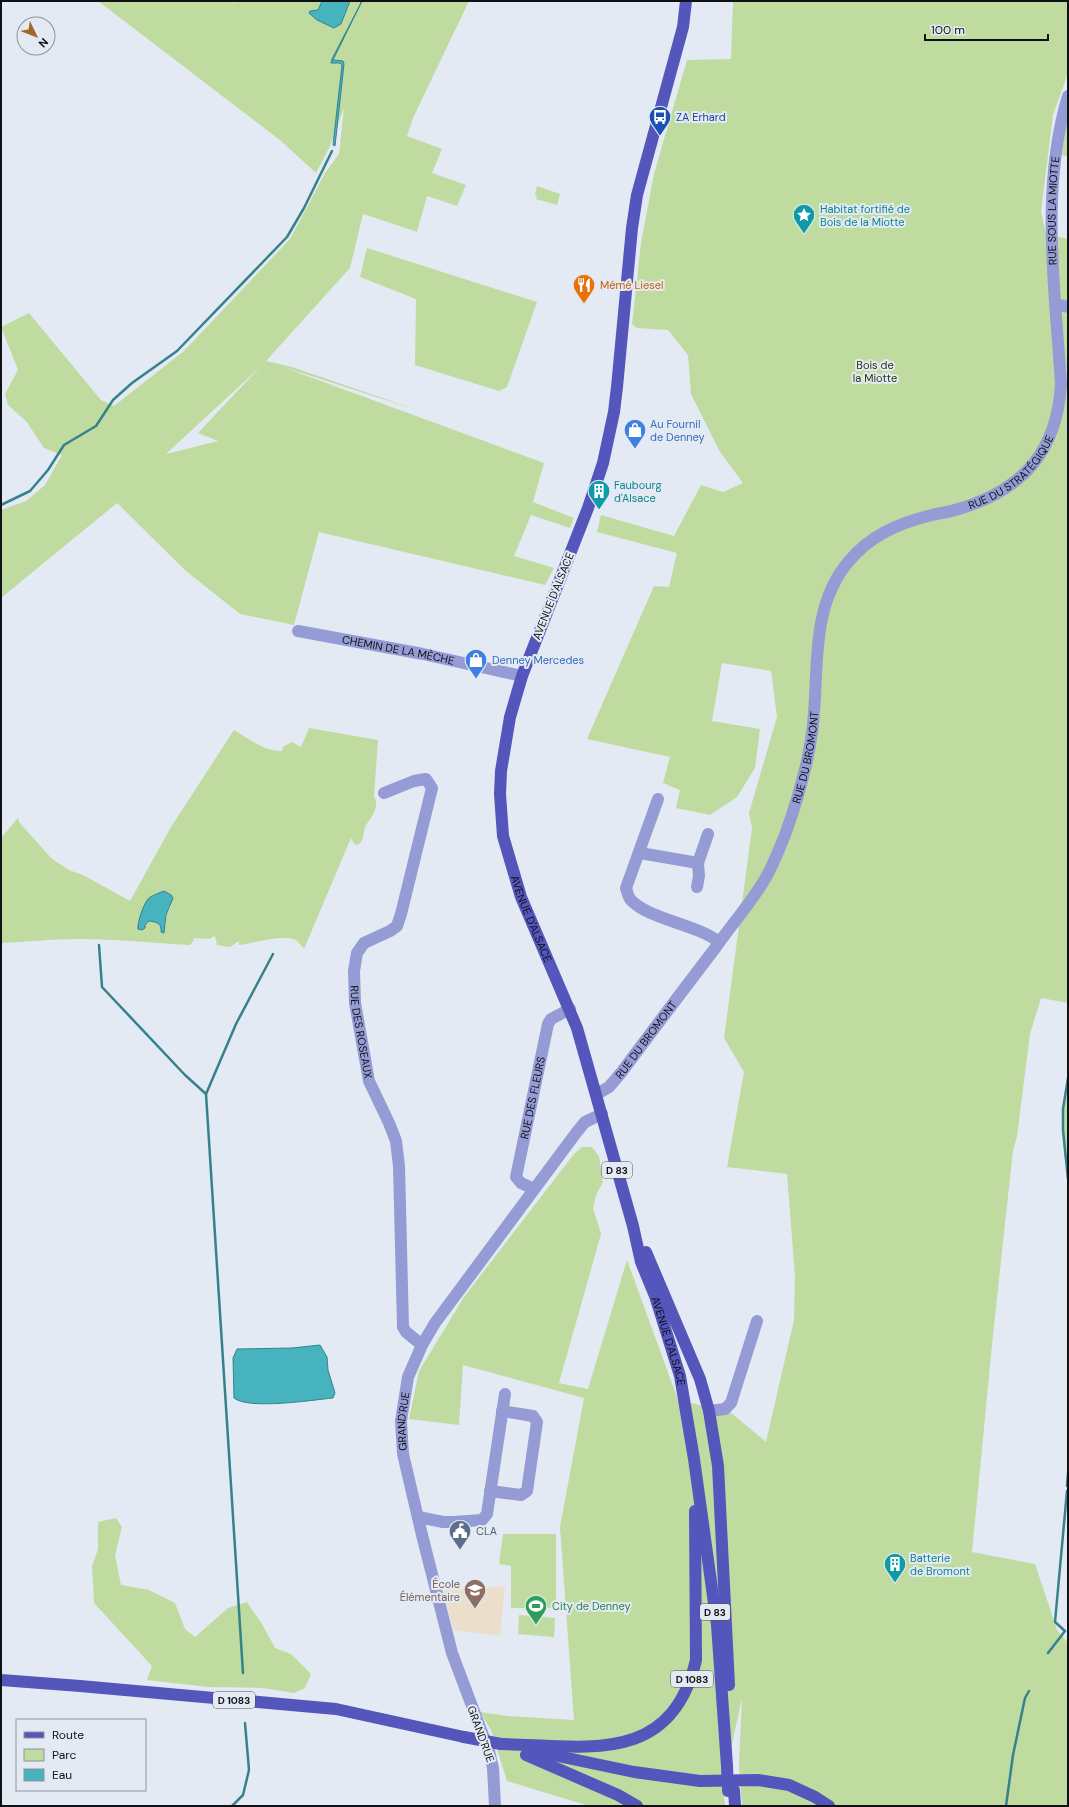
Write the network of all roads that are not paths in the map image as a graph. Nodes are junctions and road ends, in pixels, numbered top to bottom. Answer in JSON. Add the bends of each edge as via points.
{"nodes":[{"id":1,"x":686,"y":1,"type":"edge"},
{"id":2,"x":1068,"y":96,"type":"edge"},
{"id":3,"x":1056,"y":304,"type":"junction"},
{"id":4,"x":1068,"y":307,"type":"edge"},
{"id":5,"x":850,"y":560,"type":"joint"},
{"id":6,"x":298,"y":631,"type":"dead end"},
{"id":7,"x":522,"y":676,"type":"junction"},
{"id":8,"x":384,"y":793,"type":"dead end"},
{"id":9,"x":658,"y":799,"type":"dead end"},
{"id":10,"x":708,"y":834,"type":"dead end"},
{"id":11,"x":640,"y":852,"type":"junction"},
{"id":12,"x":698,"y":863,"type":"junction"},
{"id":13,"x":697,"y":887,"type":"dead end"},
{"id":14,"x":719,"y":942,"type":"junction"},
{"id":15,"x":570,"y":1010,"type":"junction"},
{"id":16,"x":597,"y":1094,"type":"junction"},
{"id":17,"x":602,"y":1114,"type":"junction"},
{"id":18,"x":534,"y":1189,"type":"junction"},
{"id":19,"x":633,"y":1226,"type":"junction"},
{"id":20,"x":757,"y":1321,"type":"dead end"},
{"id":21,"x":422,"y":1345,"type":"junction"},
{"id":22,"x":505,"y":1394,"type":"dead end"},
{"id":23,"x":709,"y":1410,"type":"junction"},
{"id":24,"x":502,"y":1411,"type":"junction"},
{"id":25,"x":694,"y":1460,"type":"junction"},
{"id":26,"x":490,"y":1491,"type":"junction"},
{"id":27,"x":418,"y":1517,"type":"junction"},
{"id":28,"x":1,"y":1680,"type":"edge"},
{"id":29,"x":501,"y":1744,"type":"junction"},
{"id":30,"x":730,"y":1766,"type":"junction"},
{"id":31,"x":731,"y":1790,"type":"junction"},
{"id":32,"x":495,"y":1806,"type":"edge"},
{"id":33,"x":637,"y":1806,"type":"edge"},
{"id":34,"x":729,"y":1806,"type":"edge"},
{"id":35,"x":735,"y":1806,"type":"edge"},
{"id":36,"x":829,"y":1806,"type":"edge"}],
"edges":[{"from":1,"to":7,"type":"main road","name":"AVENUE D'ALSACE","number":"D 83","via":[[683,27],[638,195],[632,228],[615,405],[603,463]]},
{"from":2,"to":3,"type":"street","name":"RUE SOUS LA MIOTTE","via":[[1063,111],[1053,174],[1052,240]]},
{"from":3,"to":4,"type":"street"},
{"from":3,"to":5,"type":"street","name":"RUE DU STRATÉGIQUE","via":[[1060,406],[1056,422],[1041,455],[1017,480],[994,496],[961,509],[921,518],[884,531]]},
{"from":5,"to":14,"type":"street","name":"RUE DU BROMONT","via":[[833,583],[823,609],[819,631],[812,733],[806,768],[787,827],[766,879]]},
{"from":6,"to":7,"type":"street","name":"CHEMIN DE LA MÈCHE","via":[[423,654]]},
{"from":7,"to":15,"type":"main road","name":"AVENUE D'ALSACE","number":"D 83","via":[[510,717],[503,755],[500,794],[503,836],[521,897]]},
{"from":8,"to":21,"type":"street","name":"RUE DES ROSEAUX","via":[[426,779],[432,788],[397,926],[364,943],[357,954],[354,971],[355,1003],[369,1081],[396,1141],[399,1166],[403,1327]]},
{"from":9,"to":11,"type":"street"},
{"from":10,"to":12,"type":"street"},
{"from":11,"to":12,"type":"street"},
{"from":11,"to":14,"type":"street","via":[[626,888],[629,898],[639,907],[708,934]]},
{"from":12,"to":13,"type":"street"},
{"from":14,"to":16,"type":"street","name":"RUE DU BROMONT","via":[[609,1088]]},
{"from":15,"to":16,"type":"main road","name":"AVENUE D'ALSACE","number":"D 83"},
{"from":15,"to":18,"type":"street","name":"RUE DES FLEURS","via":[[551,1019],[548,1024],[516,1177],[521,1183]]},
{"from":16,"to":17,"type":"main road","name":"AVENUE D'ALSACE","number":"D 83"},
{"from":17,"to":18,"type":"street","name":"GRAND'RUE","via":[[586,1122],[576,1133]]},
{"from":17,"to":19,"type":"main road","name":"AVENUE D'ALSACE","number":"D 83"},
{"from":18,"to":21,"type":"street","name":"GRAND'RUE","via":[[435,1323]]},
{"from":19,"to":23,"type":"main road","name":"AVENUE D'ALSACE","number":"D 83","via":[[700,1379]]},
{"from":19,"to":25,"type":"main road","name":"AVENUE D'ALSACE","number":"D 83","via":[[641,1262],[656,1296],[680,1376]]},
{"from":20,"to":23,"type":"street","via":[[731,1403],[725,1409]]},
{"from":21,"to":27,"type":"street","name":"GRAND'RUE","via":[[408,1377],[401,1421],[403,1454]]},
{"from":22,"to":24,"type":"street"},
{"from":23,"to":30,"type":"main road","number":"D 83","via":[[718,1466]]},
{"from":24,"to":26,"type":"street"},
{"from":24,"to":26,"type":"street","via":[[533,1416],[537,1422],[526,1491],[521,1494]]},
{"from":25,"to":29,"type":"main road","number":"D 1083","via":[[696,1660],[691,1681],[680,1704],[662,1723],[639,1738],[607,1746]]},
{"from":25,"to":30,"type":"main road","number":"D 83","via":[[717,1625]]},
{"from":26,"to":27,"type":"street","via":[[487,1514],[482,1520],[443,1522]]},
{"from":27,"to":32,"type":"street","name":"GRAND'RUE","via":[[452,1653],[492,1762]]},
{"from":28,"to":29,"type":"main road","number":"D 1083","bridge":true,"via":[[336,1709]]},
{"from":29,"to":33,"type":"main road","number":"D 1083","via":[[618,1795]]},
{"from":29,"to":36,"type":"main road","number":"D 1083","via":[[634,1772],[700,1781],[758,1780],[789,1785]]},
{"from":30,"to":31,"type":"main road","number":"D 83","bridge":true},
{"from":31,"to":34,"type":"main road","number":"D 83"},
{"from":31,"to":35,"type":"main road","number":"D 83"}]}
